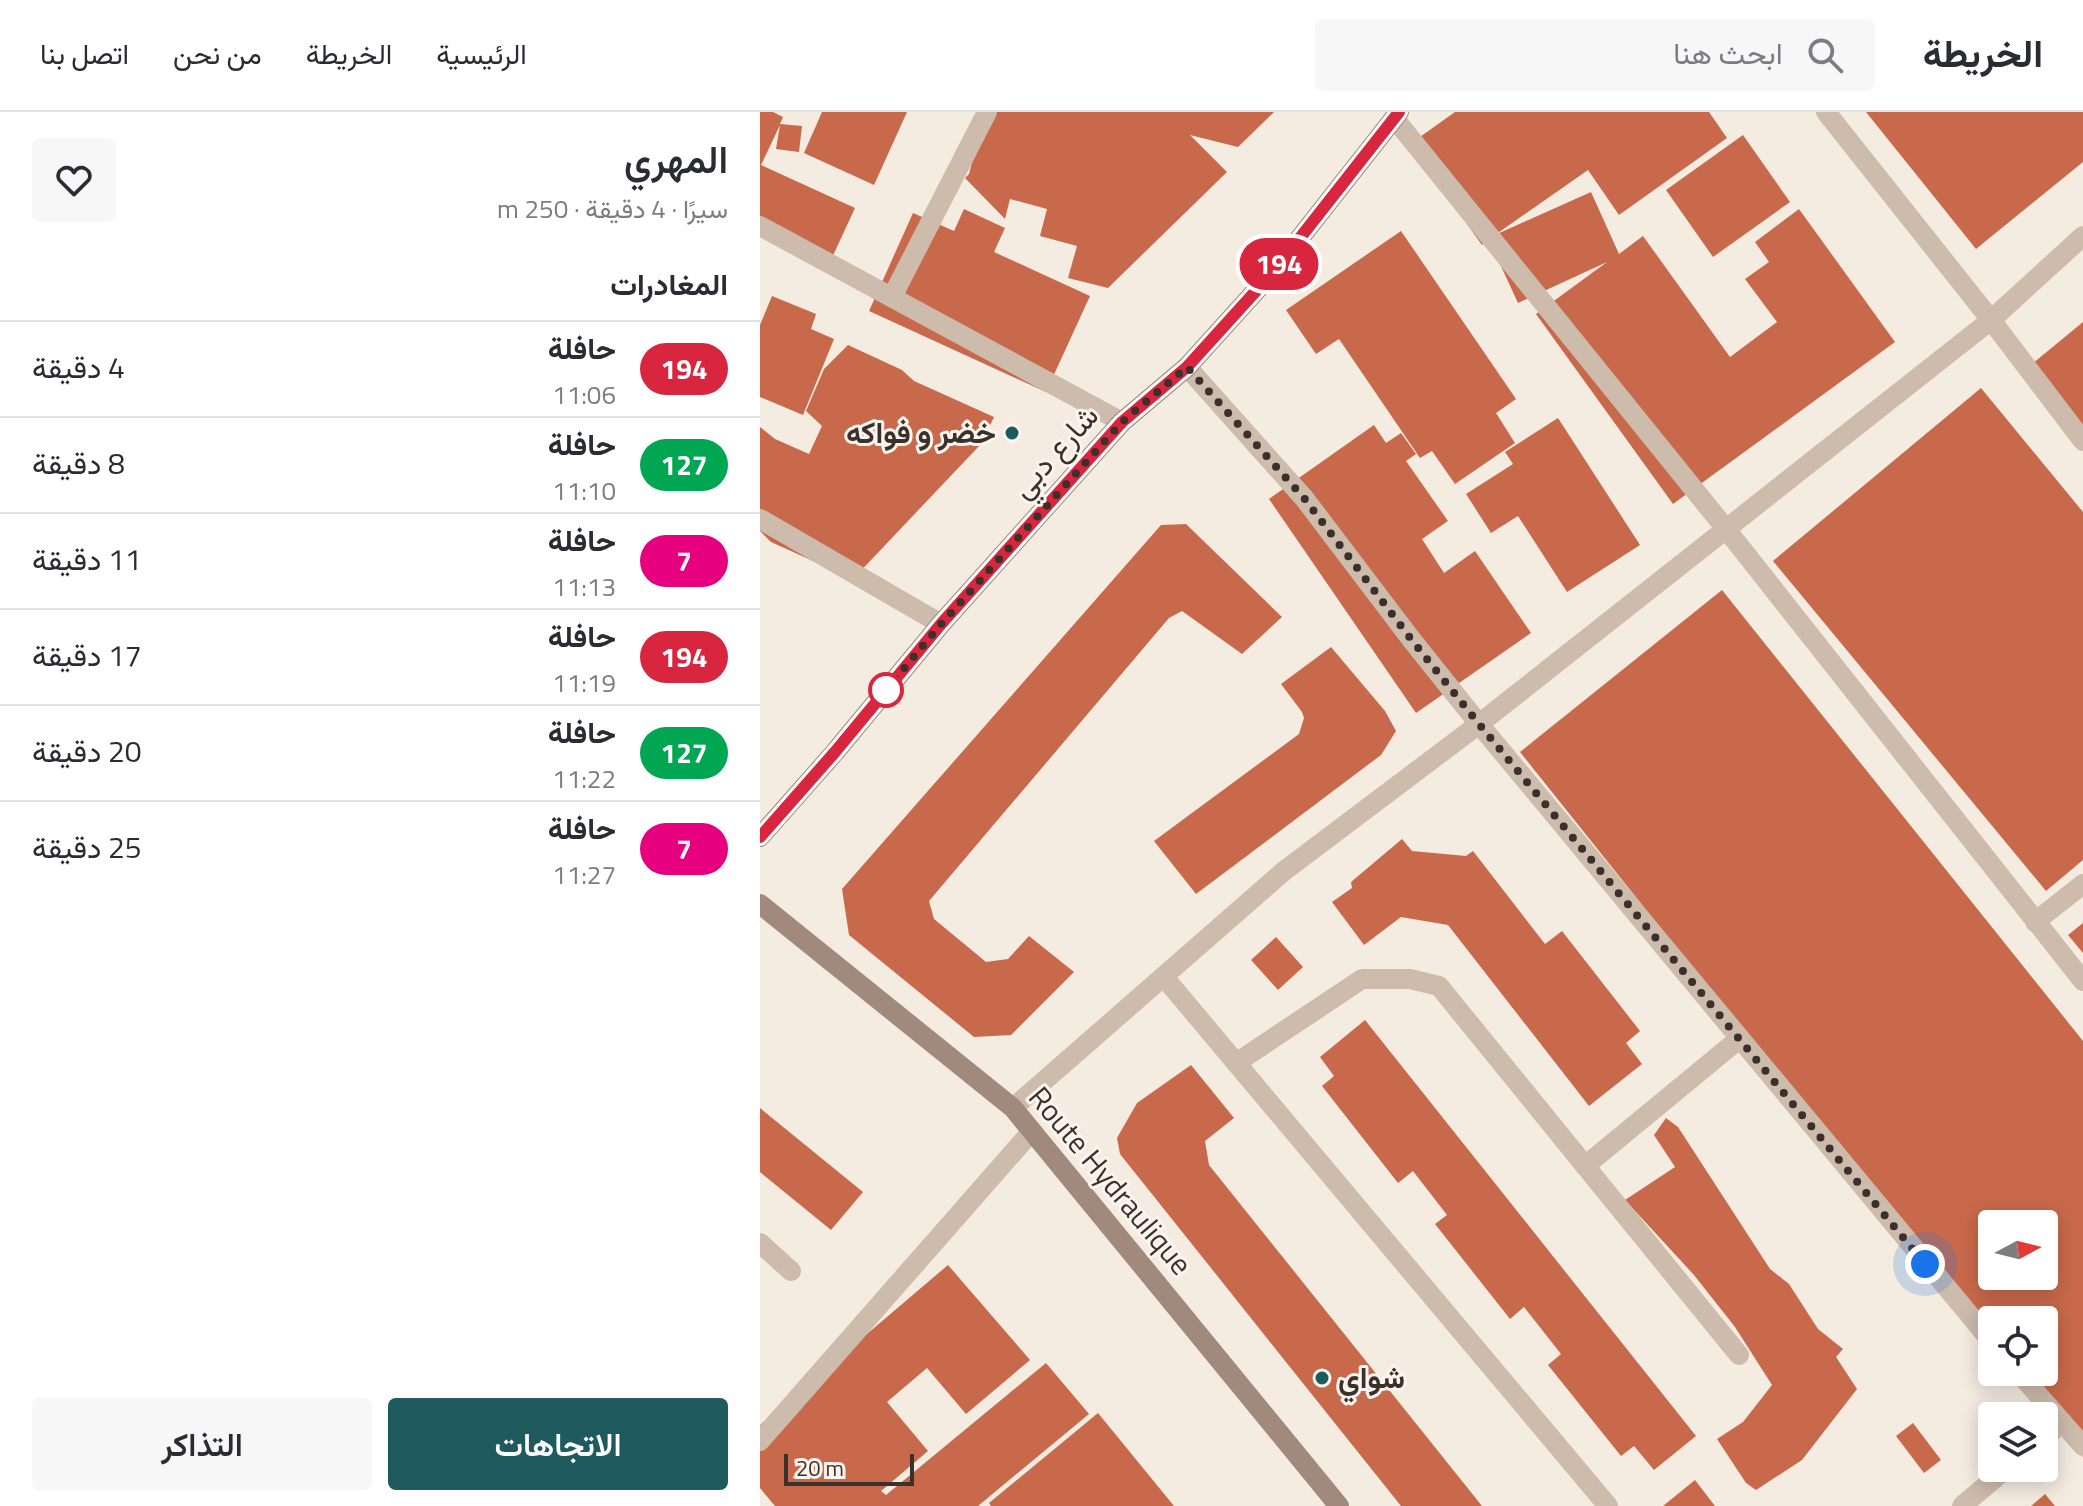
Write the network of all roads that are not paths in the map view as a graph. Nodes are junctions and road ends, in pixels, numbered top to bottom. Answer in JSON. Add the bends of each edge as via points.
{"nodes":[{"id":1,"x":987,"y":112,"type":"edge"},
{"id":2,"x":1826,"y":112,"type":"edge"},
{"id":3,"x":1396,"y":115,"type":"edge"},
{"id":4,"x":760,"y":226,"type":"edge"},
{"id":5,"x":2083,"y":236,"type":"edge"},
{"id":6,"x":892,"y":297,"type":"junction"},
{"id":7,"x":1991,"y":320,"type":"junction"},
{"id":8,"x":1187,"y":367,"type":"junction"},
{"id":9,"x":1122,"y":422,"type":"junction"},
{"id":10,"x":2083,"y":441,"type":"edge"},
{"id":11,"x":760,"y":519,"type":"edge"},
{"id":12,"x":1726,"y":529,"type":"junction"},
{"id":13,"x":941,"y":624,"type":"junction"},
{"id":14,"x":1479,"y":724,"type":"junction"},
{"id":15,"x":760,"y":837,"type":"edge"},
{"id":16,"x":2083,"y":884,"type":"edge"},
{"id":17,"x":760,"y":904,"type":"edge"},
{"id":18,"x":2035,"y":922,"type":"junction"},
{"id":19,"x":1164,"y":977,"type":"junction"},
{"id":20,"x":2083,"y":981,"type":"edge"},
{"id":21,"x":1739,"y":1039,"type":"junction"},
{"id":22,"x":1236,"y":1063,"type":"junction"},
{"id":23,"x":1013,"y":1108,"type":"junction"},
{"id":24,"x":1032,"y":1131,"type":"junction"},
{"id":25,"x":1585,"y":1166,"type":"junction"},
{"id":26,"x":760,"y":1243,"type":"edge"},
{"id":27,"x":791,"y":1271,"type":"dead end"},
{"id":28,"x":1978,"y":1325,"type":"edge"},
{"id":29,"x":1739,"y":1355,"type":"dead end"},
{"id":30,"x":2030,"y":1386,"type":"edge"},
{"id":31,"x":2062,"y":1422,"type":"junction"},
{"id":32,"x":2058,"y":1426,"type":"edge"},
{"id":33,"x":760,"y":1441,"type":"edge"},
{"id":34,"x":2083,"y":1446,"type":"edge"},
{"id":35,"x":1990,"y":1482,"type":"edge"},
{"id":36,"x":1339,"y":1506,"type":"edge"},
{"id":37,"x":1608,"y":1506,"type":"edge"},
{"id":38,"x":1962,"y":1506,"type":"edge"}],
"edges":[{"from":1,"to":6,"type":"street"},
{"from":2,"to":7,"type":"street"},
{"from":3,"to":8,"type":"main road","name":"شارع دبي","via":[[1274,271]]},
{"from":3,"to":12,"type":"street"},
{"from":4,"to":6,"type":"street"},
{"from":5,"to":7,"type":"street"},
{"from":6,"to":9,"type":"street"},
{"from":7,"to":10,"type":"street"},
{"from":7,"to":12,"type":"street"},
{"from":8,"to":9,"type":"main road","name":"شارع دبي"},
{"from":8,"to":14,"type":"street","via":[[1304,498]]},
{"from":9,"to":13,"type":"main road","name":"شارع دبي"},
{"from":11,"to":13,"type":"street"},
{"from":12,"to":14,"type":"street"},
{"from":12,"to":18,"type":"street"},
{"from":13,"to":15,"type":"main road","name":"شارع دبي"},
{"from":14,"to":19,"type":"street","via":[[1284,871]]},
{"from":14,"to":21,"type":"street"},
{"from":16,"to":18,"type":"street"},
{"from":17,"to":23,"type":"main road","name":"Route Hydraulique"},
{"from":18,"to":20,"type":"street"},
{"from":19,"to":22,"type":"street"},
{"from":19,"to":23,"type":"street"},
{"from":21,"to":25,"type":"street"},
{"from":21,"to":28,"type":"street"},
{"from":22,"to":25,"type":"street","via":[[1362,979],[1410,979],[1439,986]]},
{"from":22,"to":37,"type":"street"},
{"from":23,"to":24,"type":"main road","name":"Route Hydraulique"},
{"from":24,"to":33,"type":"street"},
{"from":24,"to":36,"type":"main road","name":"Route Hydraulique"},
{"from":25,"to":29,"type":"street"},
{"from":26,"to":27,"type":"street"},
{"from":30,"to":31,"type":"street"},
{"from":31,"to":32,"type":"street"},
{"from":31,"to":34,"type":"street"},
{"from":35,"to":38,"type":"street"}]}
